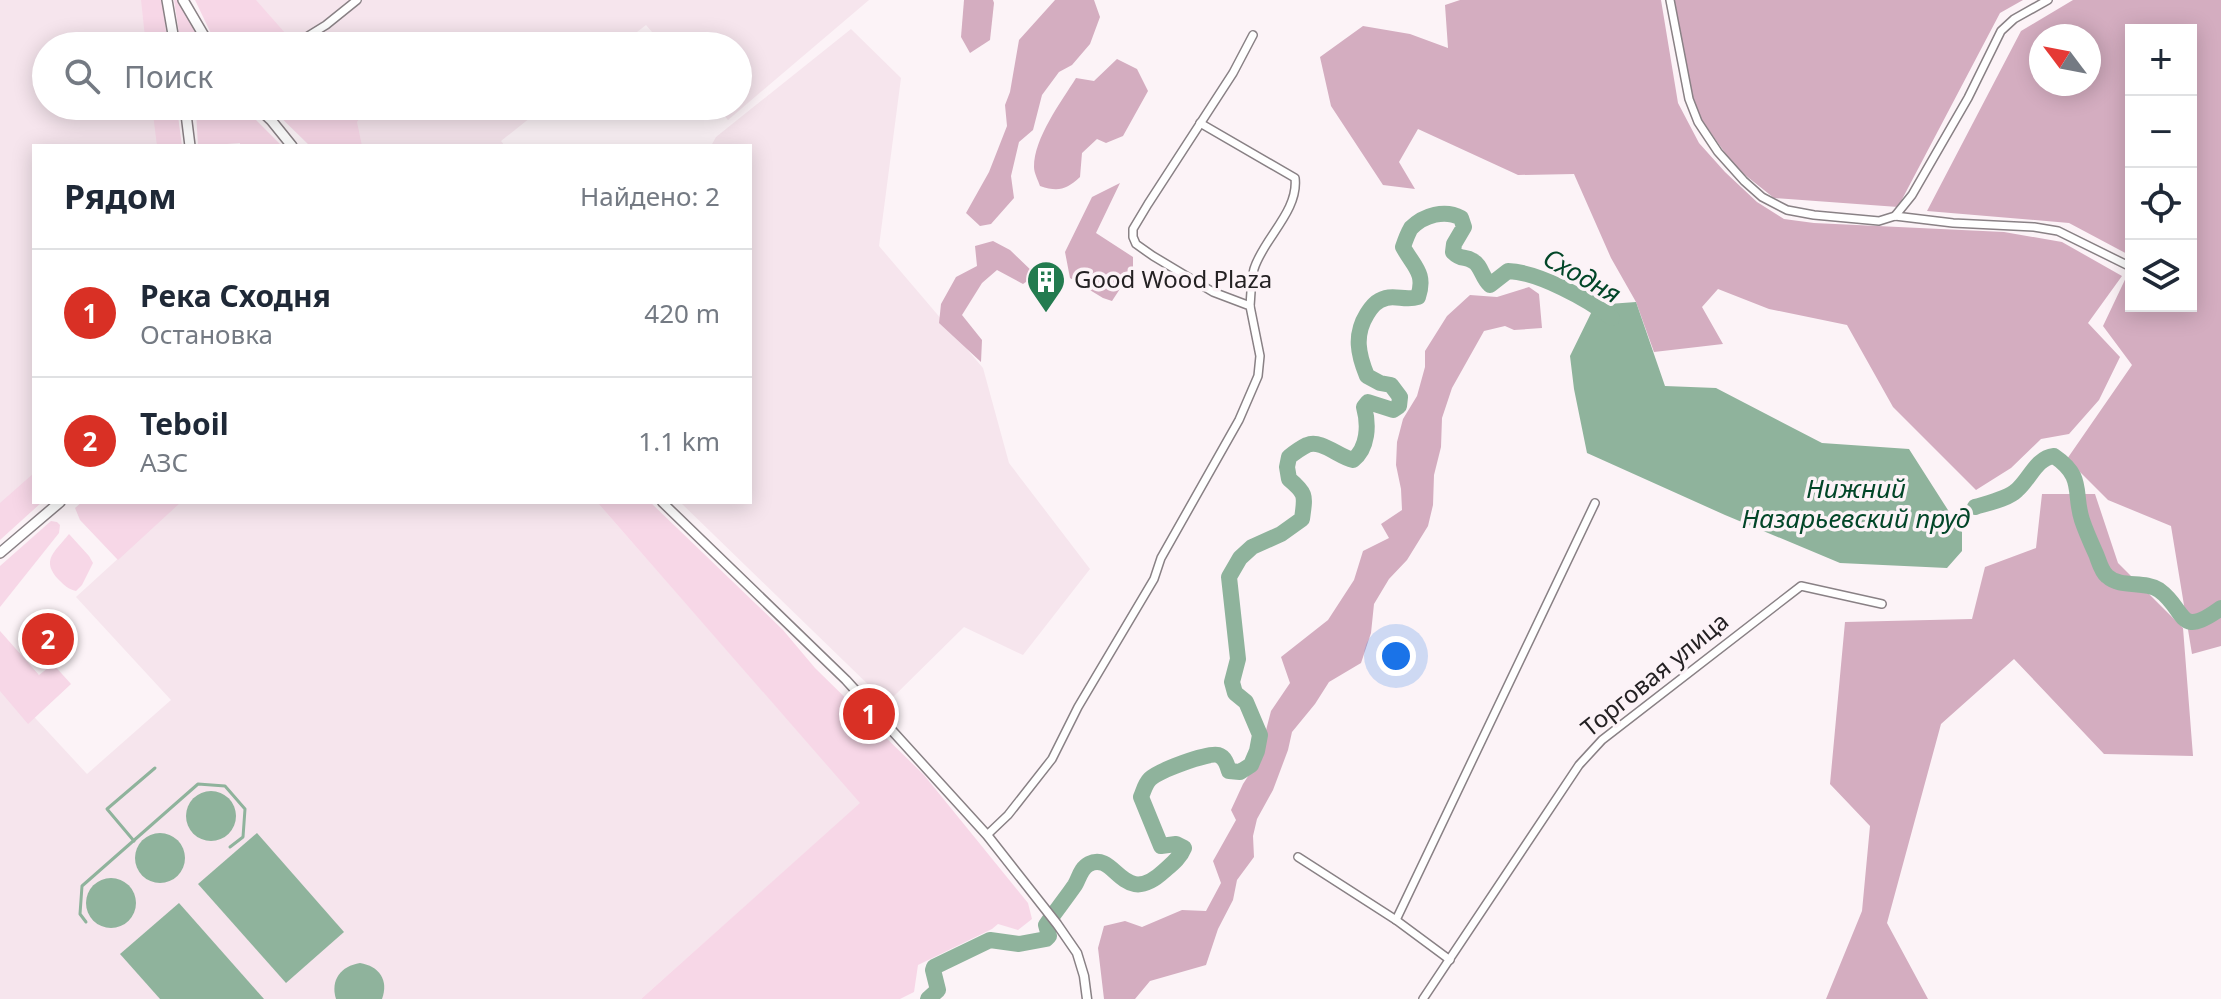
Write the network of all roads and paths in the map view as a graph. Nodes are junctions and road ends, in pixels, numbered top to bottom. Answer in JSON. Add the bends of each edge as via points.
{"nodes":[{"id":1,"x":167,"y":0,"type":"edge"},
{"id":2,"x":183,"y":0,"type":"edge"},
{"id":3,"x":357,"y":0,"type":"edge"},
{"id":4,"x":1670,"y":0,"type":"edge"},
{"id":5,"x":2048,"y":0,"type":"edge"},
{"id":6,"x":173,"y":32,"type":"edge"},
{"id":7,"x":202,"y":32,"type":"edge"},
{"id":8,"x":315,"y":32,"type":"edge"},
{"id":9,"x":1253,"y":35,"type":"dead end"},
{"id":10,"x":187,"y":120,"type":"edge"},
{"id":11,"x":271,"y":120,"type":"edge"},
{"id":12,"x":1200,"y":123,"type":"junction"},
{"id":13,"x":190,"y":144,"type":"edge"},
{"id":14,"x":290,"y":144,"type":"edge"},
{"id":15,"x":1895,"y":216,"type":"junction"},
{"id":16,"x":2125,"y":264,"type":"edge"},
{"id":17,"x":1250,"y":306,"type":"junction"},
{"id":18,"x":1595,"y":503,"type":"dead end"},
{"id":19,"x":58,"y":504,"type":"edge"},
{"id":20,"x":664,"y":504,"type":"edge"},
{"id":21,"x":0,"y":553,"type":"edge"},
{"id":22,"x":1882,"y":604,"type":"dead end"},
{"id":23,"x":987,"y":835,"type":"junction"},
{"id":24,"x":1298,"y":857,"type":"dead end"},
{"id":25,"x":1396,"y":920,"type":"junction"},
{"id":26,"x":1450,"y":960,"type":"junction"},
{"id":27,"x":1087,"y":999,"type":"edge"},
{"id":28,"x":1423,"y":999,"type":"edge"}],
"edges":[{"from":1,"to":6,"type":"main road"},
{"from":2,"to":7,"type":"main road"},
{"from":3,"to":8,"type":"street"},
{"from":4,"to":15,"type":"street","via":[[1698,122],[1744,181],[1787,210],[1879,221]]},
{"from":5,"to":15,"type":"street","via":[[2001,31],[1968,98]]},
{"from":9,"to":12,"type":"street"},
{"from":10,"to":13,"type":"main road"},
{"from":11,"to":14,"type":"main road"},
{"from":12,"to":17,"type":"street","via":[[1295,178],[1296,190],[1284,217],[1254,268]]},
{"from":12,"to":17,"type":"street","via":[[1133,229],[1133,237],[1136,244],[1213,292]]},
{"from":15,"to":16,"type":"street","via":[[2058,231]]},
{"from":17,"to":23,"type":"street","via":[[1260,356],[1258,376],[1239,420],[1052,759]]},
{"from":18,"to":25,"type":"street"},
{"from":19,"to":21,"type":"main road"},
{"from":20,"to":23,"type":"street","via":[[846,680]]},
{"from":22,"to":26,"type":"street","name":"Торговая улица","via":[[1801,586],[1602,740],[1579,765]]},
{"from":23,"to":27,"type":"street","via":[[1077,953]]},
{"from":24,"to":25,"type":"street"},
{"from":25,"to":26,"type":"street"},
{"from":26,"to":28,"type":"street","name":"Торговая улица"}]}
